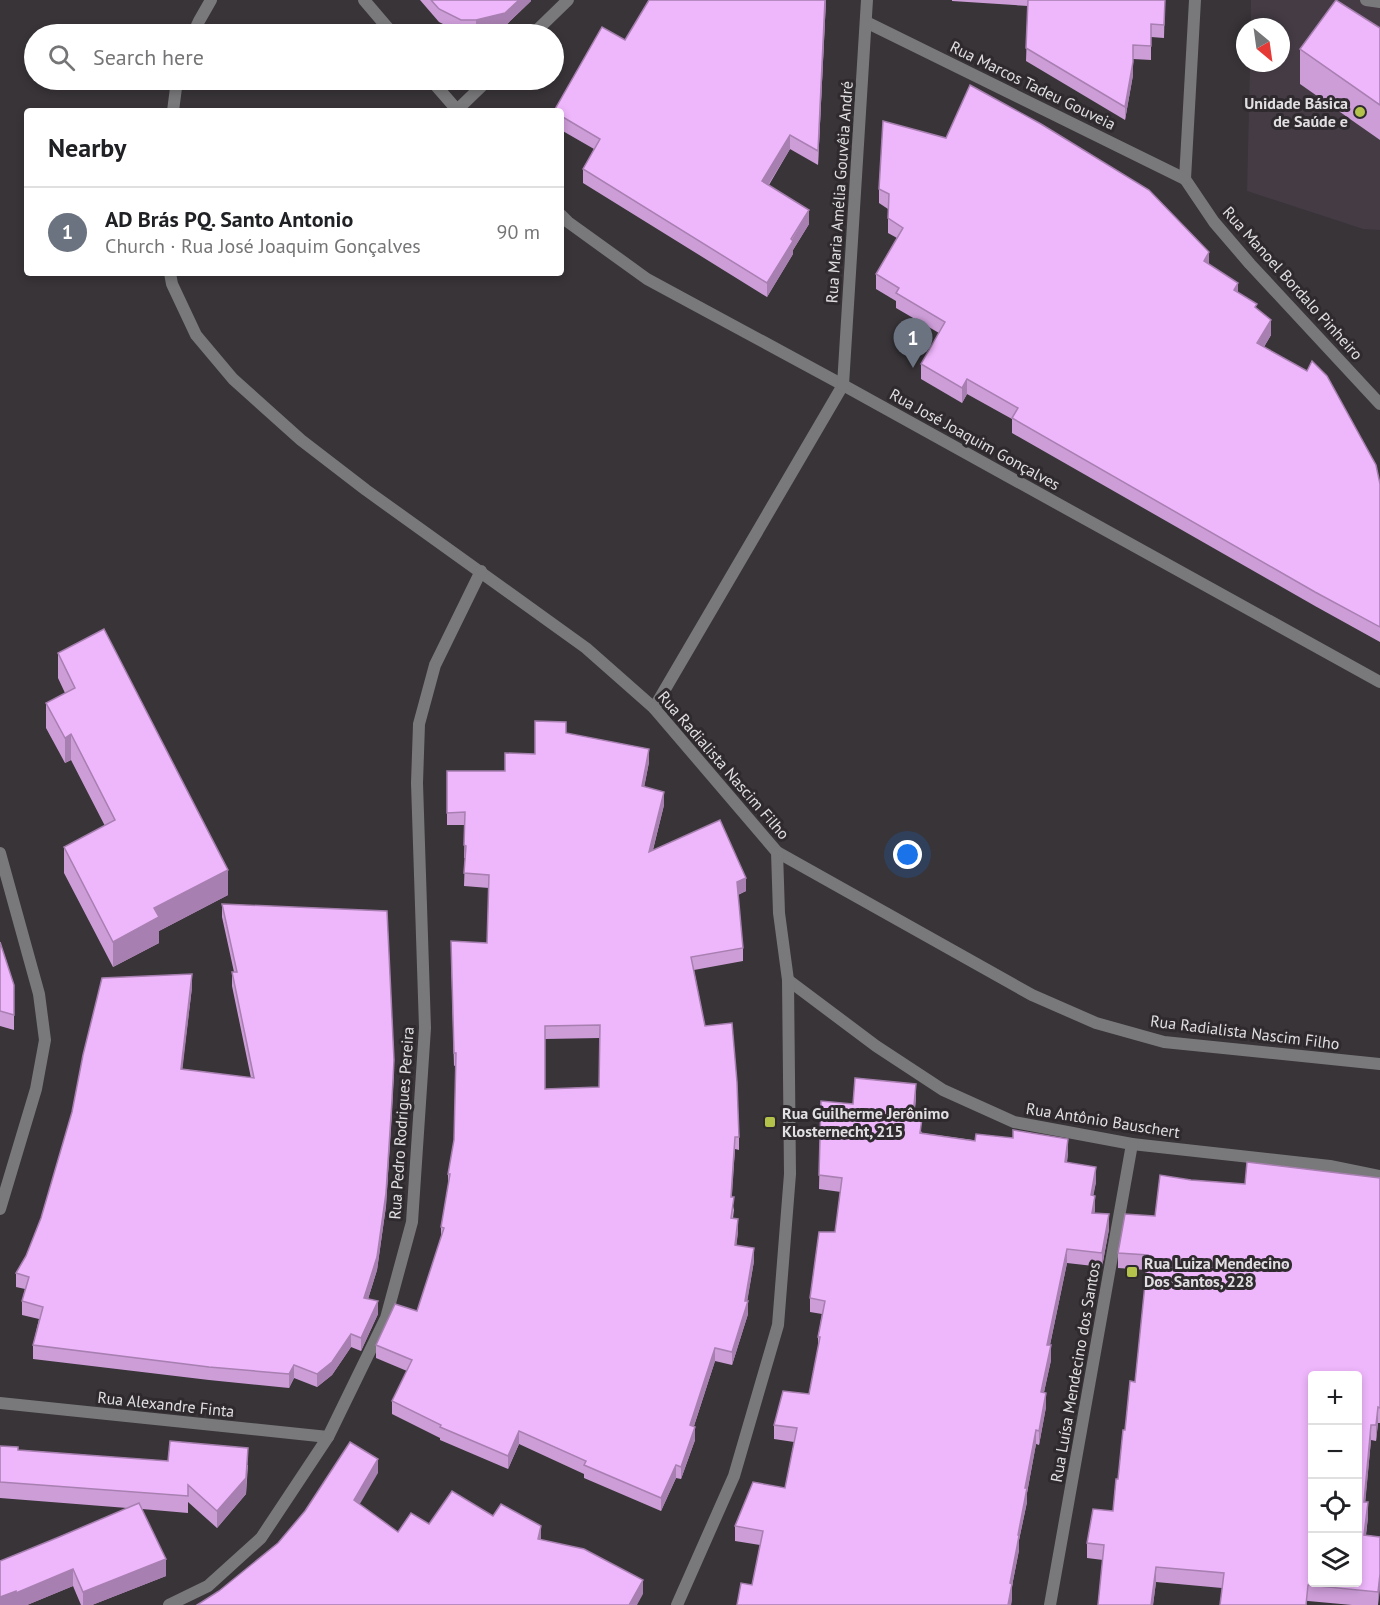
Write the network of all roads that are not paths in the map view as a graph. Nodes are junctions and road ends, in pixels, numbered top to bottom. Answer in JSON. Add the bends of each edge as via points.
{"nodes":[{"id":1,"x":211,"y":0,"type":"edge"},
{"id":2,"x":364,"y":0,"type":"edge"},
{"id":3,"x":568,"y":0,"type":"edge"},
{"id":4,"x":867,"y":0,"type":"edge"},
{"id":5,"x":1195,"y":0,"type":"edge"},
{"id":6,"x":1366,"y":0,"type":"edge"},
{"id":7,"x":1380,"y":2,"type":"edge"},
{"id":8,"x":866,"y":22,"type":"junction"},
{"id":9,"x":198,"y":24,"type":"edge"},
{"id":10,"x":384,"y":24,"type":"edge"},
{"id":11,"x":543,"y":24,"type":"edge"},
{"id":12,"x":176,"y":90,"type":"edge"},
{"id":13,"x":440,"y":90,"type":"edge"},
{"id":14,"x":478,"y":90,"type":"edge"},
{"id":15,"x":173,"y":108,"type":"edge"},
{"id":16,"x":456,"y":108,"type":"edge"},
{"id":17,"x":460,"y":108,"type":"edge"},
{"id":18,"x":1185,"y":179,"type":"junction"},
{"id":19,"x":564,"y":218,"type":"edge"},
{"id":20,"x":171,"y":276,"type":"edge"},
{"id":21,"x":843,"y":385,"type":"junction"},
{"id":22,"x":1380,"y":404,"type":"edge"},
{"id":23,"x":481,"y":571,"type":"junction"},
{"id":24,"x":1380,"y":682,"type":"edge"},
{"id":25,"x":654,"y":708,"type":"junction"},
{"id":26,"x":777,"y":852,"type":"junction"},
{"id":27,"x":0,"y":853,"type":"edge"},
{"id":28,"x":788,"y":980,"type":"junction"},
{"id":29,"x":1380,"y":1064,"type":"edge"},
{"id":30,"x":1132,"y":1144,"type":"junction"},
{"id":31,"x":1380,"y":1176,"type":"edge"},
{"id":32,"x":0,"y":1209,"type":"edge"},
{"id":33,"x":0,"y":1403,"type":"edge"},
{"id":34,"x":328,"y":1437,"type":"junction"},
{"id":35,"x":169,"y":1605,"type":"edge"},
{"id":36,"x":677,"y":1605,"type":"edge"},
{"id":37,"x":1050,"y":1605,"type":"edge"}],
"edges":[{"from":1,"to":9,"type":"street"},
{"from":2,"to":10,"type":"street"},
{"from":3,"to":11,"type":"street"},
{"from":4,"to":8,"type":"street","name":"Rua Maria Amélia Gouvêia André"},
{"from":5,"to":18,"type":"street"},
{"from":6,"to":7,"type":"street"},
{"from":8,"to":18,"type":"street","name":"Rua Marcos Tadeu Gouveia"},
{"from":8,"to":21,"type":"street","name":"Rua Maria Amélia Gouvêia André"},
{"from":12,"to":15,"type":"street"},
{"from":13,"to":16,"type":"street"},
{"from":14,"to":17,"type":"street"},
{"from":18,"to":22,"type":"street","name":"Rua Manoel Bordalo Pinheiro","via":[[1214,222],[1250,264]]},
{"from":19,"to":21,"type":"street","name":"Rua José Joaquim Gonçalves","via":[[647,279]]},
{"from":20,"to":23,"type":"street","name":"Rua Radialista Nascim Filho","via":[[196,336],[233,379],[301,440]]},
{"from":21,"to":24,"type":"street","name":"Rua José Joaquim Gonçalves"},
{"from":21,"to":25,"type":"street"},
{"from":23,"to":25,"type":"street","name":"Rua Radialista Nascim Filho","via":[[586,648]]},
{"from":23,"to":34,"type":"street","name":"Rua Pedro Rodrigues Pereira","via":[[435,665],[419,724],[417,783],[425,1028],[412,1222],[386,1318]]},
{"from":25,"to":26,"type":"street","name":"Rua Radialista Nascim Filho"},
{"from":26,"to":28,"type":"street","via":[[779,913]]},
{"from":26,"to":29,"type":"street","name":"Rua Radialista Nascim Filho","via":[[1032,995],[1096,1023],[1164,1042]]},
{"from":27,"to":32,"type":"street","via":[[39,994],[45,1040],[36,1089]]},
{"from":28,"to":30,"type":"street","name":"Rua Antônio Bauschert","via":[[876,1046],[944,1090],[1014,1122]]},
{"from":28,"to":36,"type":"street","via":[[790,1174],[778,1325],[734,1476]]},
{"from":30,"to":31,"type":"street","name":"Rua Antônio Bauschert","via":[[1330,1166]]},
{"from":30,"to":37,"type":"street","name":"Rua Luísa Mendecino dos Santos"},
{"from":33,"to":34,"type":"street","name":"Rua Alexandre Finta"},
{"from":34,"to":35,"type":"street","name":"Rua Pedro Rodrigues Pereira","via":[[261,1538],[208,1586]]}]}
